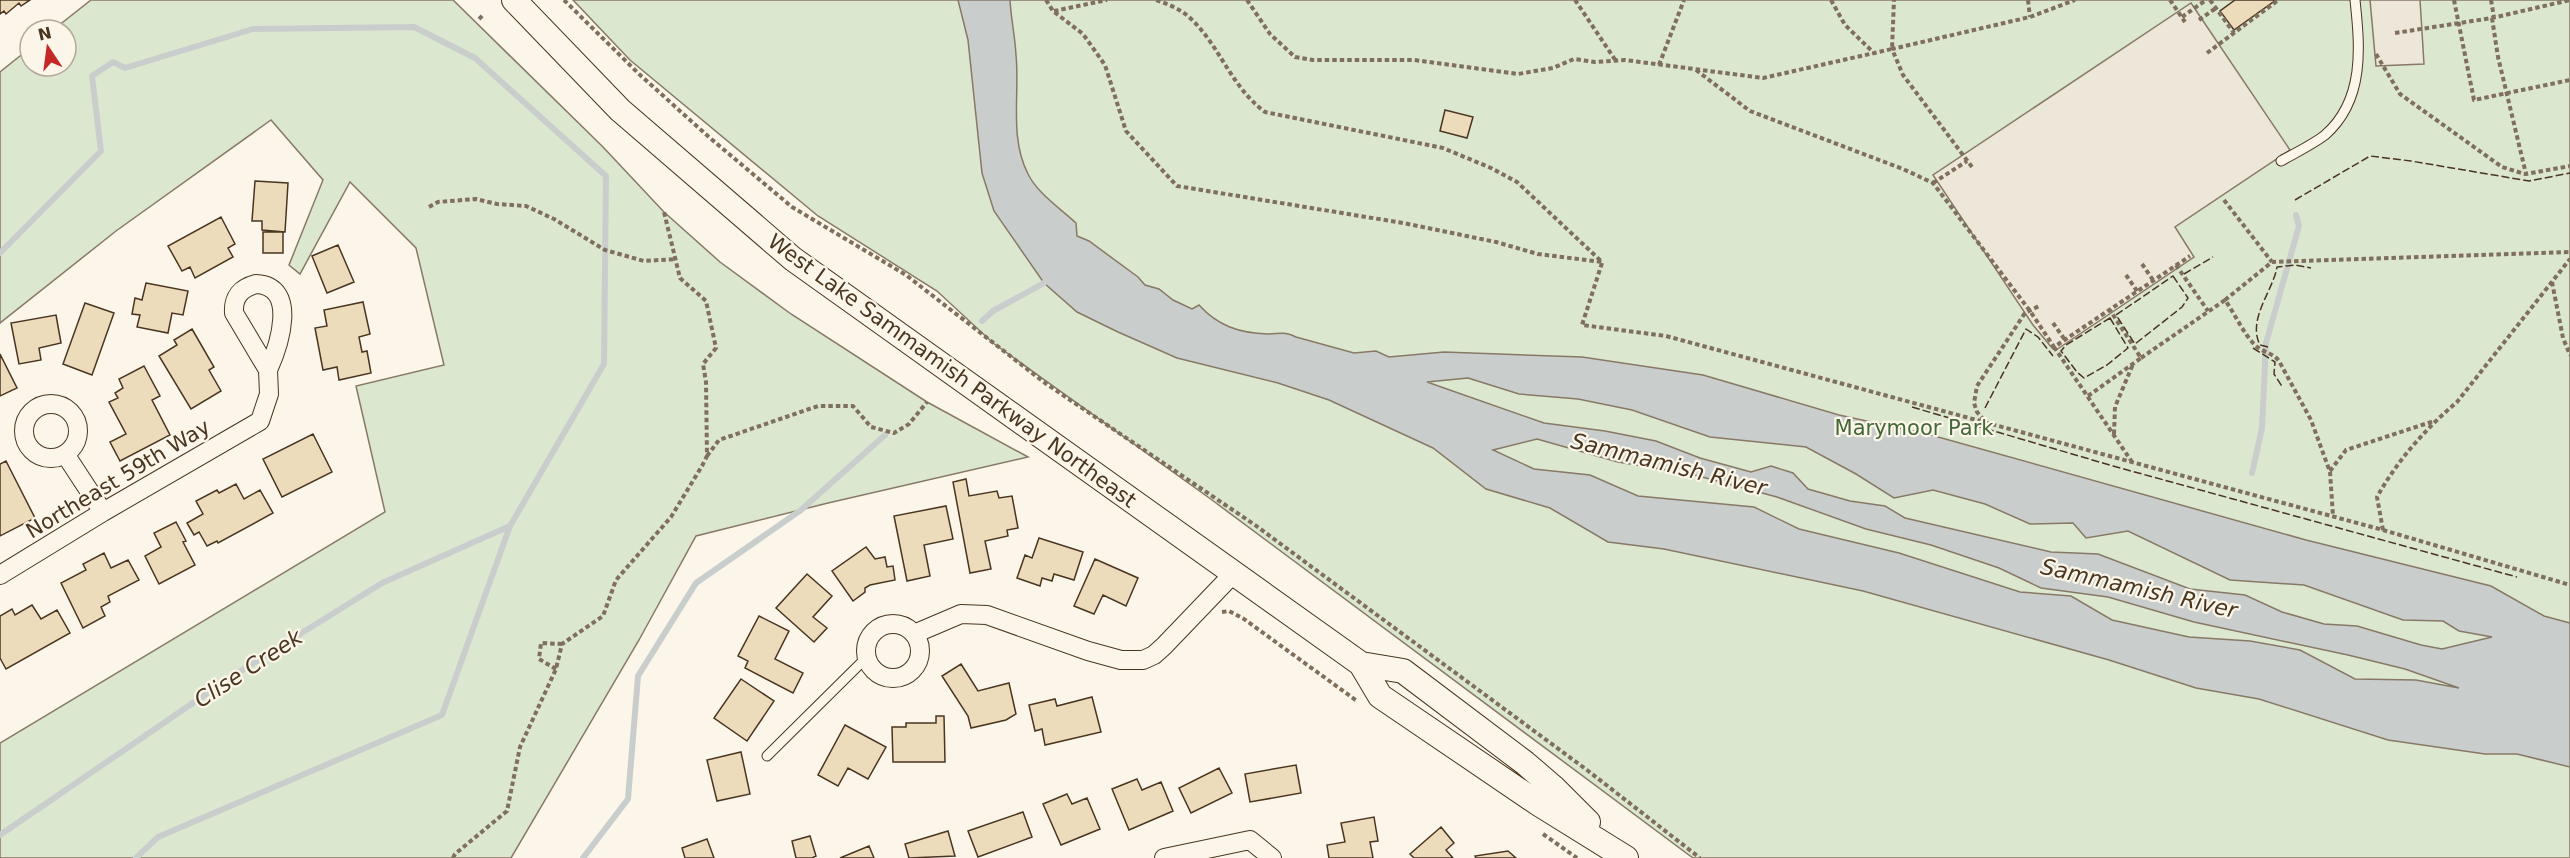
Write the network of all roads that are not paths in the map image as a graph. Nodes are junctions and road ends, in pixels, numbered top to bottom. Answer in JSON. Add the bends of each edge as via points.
{"nodes":[{"id":1,"x":514,"y":0,"type":"edge"},
{"id":2,"x":2355,"y":0,"type":"edge"},
{"id":3,"x":2281,"y":161,"type":"dead end"},
{"id":4,"x":268,"y":370,"type":"dead end"},
{"id":5,"x":65,"y":454,"type":"dead end"},
{"id":6,"x":103,"y":512,"type":"junction"},
{"id":7,"x":1233,"y":574,"type":"junction"},
{"id":8,"x":0,"y":575,"type":"edge"},
{"id":9,"x":914,"y":634,"type":"junction"},
{"id":10,"x":867,"y":657,"type":"junction"},
{"id":11,"x":1361,"y":664,"type":"junction"},
{"id":12,"x":767,"y":756,"type":"dead end"},
{"id":13,"x":1622,"y":855,"type":"edge"},
{"id":14,"x":1164,"y":858,"type":"edge"},
{"id":15,"x":1272,"y":858,"type":"edge"}],
"edges":[{"from":1,"to":7,"type":"main road","name":"West Lake Sammamish Parkway Northeast","via":[[620,110],[793,259]]},
{"from":2,"to":3,"type":"lane","via":[[2357,82],[2346,110],[2325,135]]},
{"from":4,"to":6,"type":"street","name":"Northeast 59th Way","via":[[269,394],[260,422]]},
{"from":5,"to":6,"type":"street"},
{"from":6,"to":8,"type":"street","name":"Northeast 59th Way"},
{"from":7,"to":9,"type":"street","via":[[1154,656],[1143,660],[1132,662],[1088,651],[987,615],[960,614]]},
{"from":7,"to":11,"type":"main road","name":"West Lake Sammamish Parkway Northeast"},
{"from":9,"to":10,"type":"street","via":[[897,624],[880,627],[867,641]]},
{"from":9,"to":10,"type":"street","via":[[919,656],[904,676],[878,674]]},
{"from":10,"to":12,"type":"lane"},
{"from":11,"to":13,"type":"main road","name":"West Lake Sammamish Parkway Northeast","via":[[1380,696]]},
{"from":11,"to":13,"type":"main road","name":"West Lake Sammamish Parkway Northeast","via":[[1403,671],[1553,787]]},
{"from":14,"to":15,"type":"street","via":[[1250,840]]}]}
